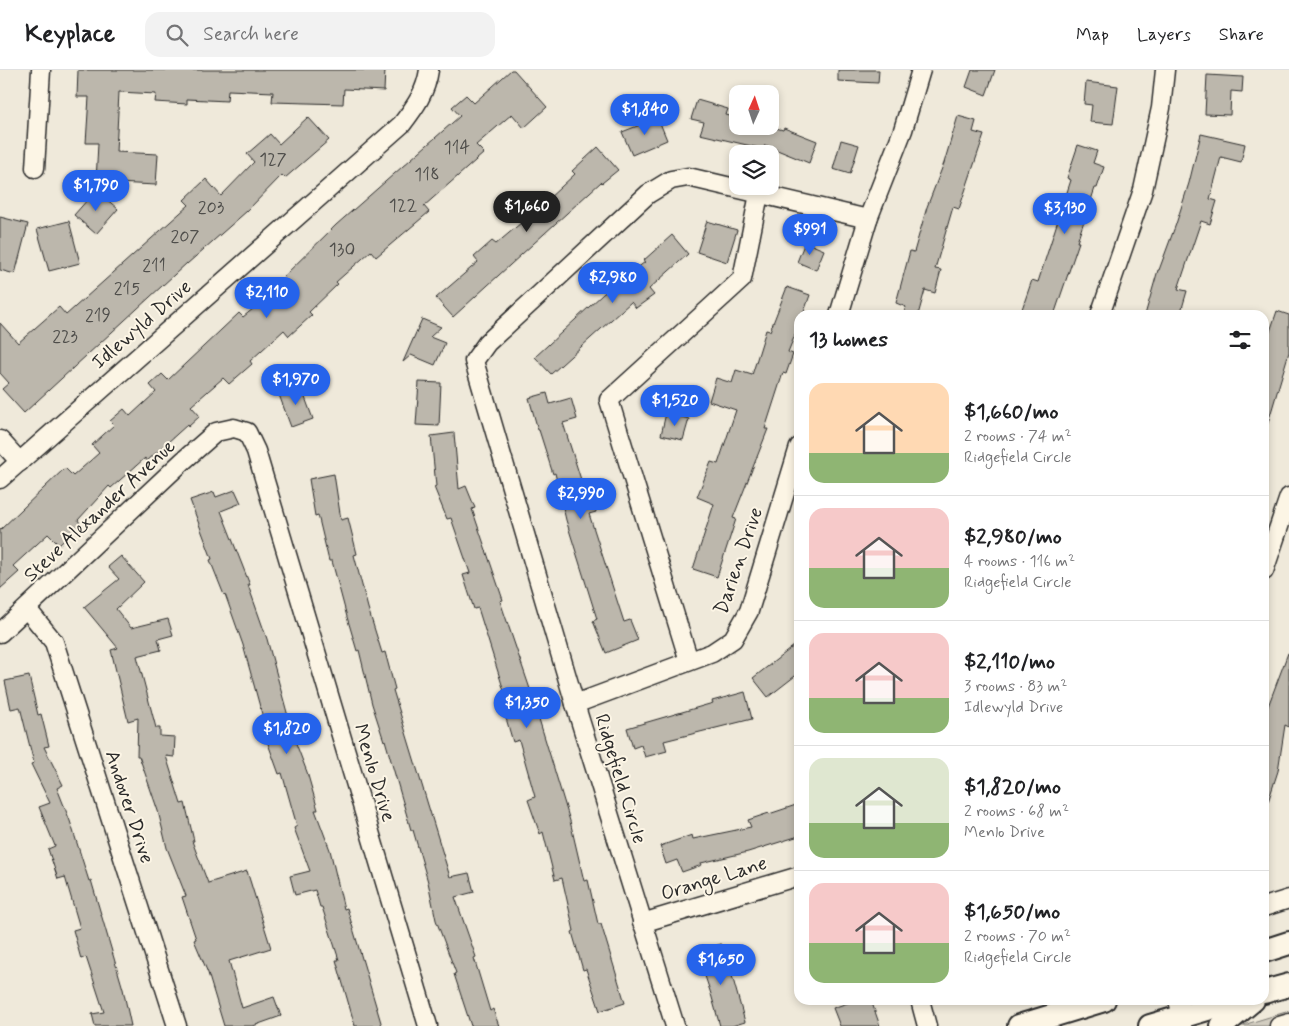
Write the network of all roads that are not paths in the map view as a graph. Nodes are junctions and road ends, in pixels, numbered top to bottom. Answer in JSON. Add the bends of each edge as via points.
{"nodes":[{"id":1,"x":41,"y":70,"type":"edge"},
{"id":2,"x":429,"y":70,"type":"edge"},
{"id":3,"x":922,"y":70,"type":"edge"},
{"id":4,"x":1165,"y":70,"type":"edge"},
{"id":5,"x":35,"y":168,"type":"dead end"},
{"id":6,"x":729,"y":187,"type":"edge"},
{"id":7,"x":759,"y":195,"type":"edge"},
{"id":8,"x":763,"y":195,"type":"edge"},
{"id":9,"x":868,"y":219,"type":"junction"},
{"id":10,"x":840,"y":310,"type":"edge"},
{"id":11,"x":1102,"y":310,"type":"edge"},
{"id":12,"x":234,"y":428,"type":"joint"},
{"id":13,"x":0,"y":440,"type":"edge"},
{"id":14,"x":20,"y":462,"type":"junction"},
{"id":15,"x":794,"y":463,"type":"edge"},
{"id":16,"x":0,"y":479,"type":"edge"},
{"id":17,"x":1289,"y":497,"type":"edge"},
{"id":18,"x":1269,"y":556,"type":"edge"},
{"id":19,"x":27,"y":609,"type":"junction"},
{"id":20,"x":0,"y":633,"type":"edge"},
{"id":21,"x":690,"y":662,"type":"junction"},
{"id":22,"x":575,"y":704,"type":"junction"},
{"id":23,"x":794,"y":877,"type":"edge"},
{"id":24,"x":1289,"y":899,"type":"edge"},
{"id":25,"x":1269,"y":905,"type":"edge"},
{"id":26,"x":642,"y":923,"type":"junction"},
{"id":27,"x":1289,"y":943,"type":"edge"},
{"id":28,"x":1269,"y":949,"type":"edge"},
{"id":29,"x":1289,"y":985,"type":"edge"},
{"id":30,"x":1269,"y":991,"type":"edge"},
{"id":31,"x":921,"y":1005,"type":"edge"},
{"id":32,"x":1088,"y":1005,"type":"edge"},
{"id":33,"x":1218,"y":1005,"type":"edge"},
{"id":34,"x":1247,"y":1005,"type":"edge"},
{"id":35,"x":1181,"y":1014,"type":"edge"},
{"id":36,"x":1289,"y":1023,"type":"edge"},
{"id":37,"x":177,"y":1026,"type":"edge"},
{"id":38,"x":428,"y":1026,"type":"edge"},
{"id":39,"x":675,"y":1026,"type":"edge"},
{"id":40,"x":927,"y":1026,"type":"edge"},
{"id":41,"x":1019,"y":1026,"type":"edge"},
{"id":42,"x":1150,"y":1026,"type":"edge"},
{"id":43,"x":1222,"y":1026,"type":"edge"},
{"id":44,"x":1279,"y":1026,"type":"edge"}],
"edges":[{"from":1,"to":5,"type":"street"},
{"from":2,"to":14,"type":"street","name":"Idlewyld Drive","via":[[418,104],[402,124]]},
{"from":3,"to":9,"type":"street","via":[[903,130]]},
{"from":4,"to":11,"type":"street","via":[[1161,108],[1143,190]]},
{"from":6,"to":22,"type":"street","name":"Ridgefield Circle","via":[[688,178],[671,180],[648,194],[487,343],[474,361]]},
{"from":7,"to":21,"type":"street","via":[[742,279],[609,400]]},
{"from":8,"to":9,"type":"street","name":"Ridgefield Circle"},
{"from":9,"to":10,"type":"street"},
{"from":12,"to":19,"type":"street","name":"Steve Alexander Avenue","via":[[216,432]]},
{"from":12,"to":38,"type":"street","name":"Menlo Drive","via":[[247,432],[256,451]]},
{"from":13,"to":14,"type":"street"},
{"from":14,"to":16,"type":"street","name":"Idlewyld Drive"},
{"from":15,"to":21,"type":"street","name":"Darien Drive","via":[[749,611],[733,639]]},
{"from":17,"to":18,"type":"street"},
{"from":19,"to":20,"type":"street","name":"Steve Alexander Avenue"},
{"from":19,"to":37,"type":"street","name":"Andover Drive","via":[[54,642]]},
{"from":21,"to":22,"type":"street","name":"Darien Drive"},
{"from":22,"to":26,"type":"street","name":"Ridgefield Circle"},
{"from":23,"to":26,"type":"street","name":"Orange Lane"},
{"from":24,"to":25,"type":"street"},
{"from":26,"to":39,"type":"street","name":"Ridgefield Circle"},
{"from":27,"to":28,"type":"main road"},
{"from":29,"to":30,"type":"main road"},
{"from":31,"to":40,"type":"street"},
{"from":32,"to":41,"type":"main road"},
{"from":33,"to":35,"type":"main road"},
{"from":34,"to":43,"type":"main road"},
{"from":35,"to":42,"type":"main road"},
{"from":36,"to":44,"type":"street"}]}
